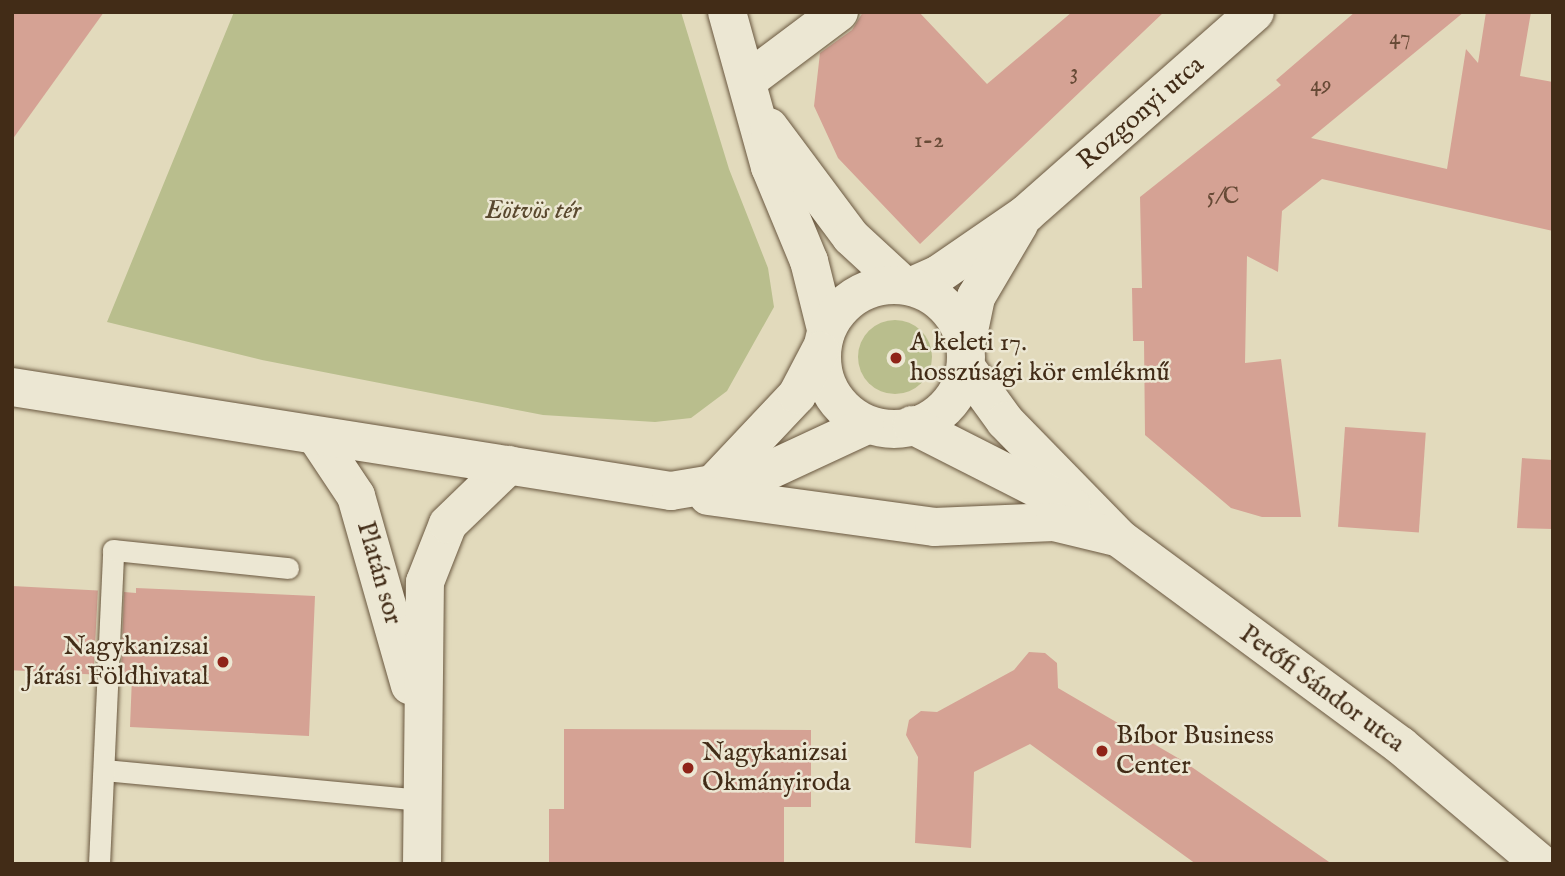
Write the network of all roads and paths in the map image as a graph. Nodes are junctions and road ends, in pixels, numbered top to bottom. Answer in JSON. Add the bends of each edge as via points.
{"nodes":[{"id":1,"x":727,"y":12,"type":"edge"},
{"id":2,"x":839,"y":12,"type":"edge"},
{"id":3,"x":1255,"y":12,"type":"edge"},
{"id":4,"x":753,"y":97,"type":"junction"},
{"id":5,"x":1026,"y":214,"type":"junction"},
{"id":6,"x":907,"y":284,"type":"junction"},
{"id":7,"x":823,"y":340,"type":"junction"},
{"id":8,"x":967,"y":357,"type":"junction"},
{"id":9,"x":20,"y":391,"type":"edge"},
{"id":10,"x":912,"y":425,"type":"junction"},
{"id":11,"x":865,"y":426,"type":"junction"},
{"id":12,"x":316,"y":436,"type":"junction"},
{"id":13,"x":509,"y":465,"type":"junction"},
{"id":14,"x":714,"y":483,"type":"junction"},
{"id":15,"x":671,"y":491,"type":"junction"},
{"id":16,"x":1109,"y":529,"type":"junction"},
{"id":17,"x":288,"y":568,"type":"dead end"},
{"id":18,"x":419,"y":721,"type":"junction"},
{"id":19,"x":104,"y":770,"type":"junction"},
{"id":20,"x":419,"y":800,"type":"junction"},
{"id":21,"x":1506,"y":830,"type":"junction"},
{"id":22,"x":1553,"y":839,"type":"edge"},
{"id":23,"x":99,"y":864,"type":"edge"},
{"id":24,"x":422,"y":864,"type":"edge"},
{"id":25,"x":1541,"y":864,"type":"edge"}],
"edges":[{"from":1,"to":4,"type":"street"},
{"from":2,"to":4,"type":"street"},
{"from":3,"to":5,"type":"street","name":"Rozgonyi utca"},
{"from":4,"to":6,"type":"street","via":[[851,237]]},
{"from":4,"to":7,"type":"street","via":[[770,167],[809,261]]},
{"from":5,"to":6,"type":"street","name":"Rozgonyi utca","via":[[939,274]]},
{"from":5,"to":8,"type":"street","name":"Rozgonyi utca","via":[[976,297]]},
{"from":6,"to":7,"type":"street","via":[[861,293]]},
{"from":6,"to":8,"type":"street","via":[[948,308]]},
{"from":7,"to":11,"type":"street","via":[[826,387]]},
{"from":7,"to":14,"type":"street","via":[[797,395]]},
{"from":8,"to":10,"type":"street","via":[[949,402]]},
{"from":8,"to":16,"type":"street","name":"Petőfi Sándor utca","via":[[1005,421]]},
{"from":9,"to":12,"type":"street"},
{"from":10,"to":11,"type":"street"},
{"from":10,"to":16,"type":"street","name":"Petőfi Sándor utca"},
{"from":11,"to":14,"type":"street","via":[[755,477]]},
{"from":12,"to":13,"type":"street"},
{"from":12,"to":18,"type":"street","name":"Platán sor","via":[[356,496]]},
{"from":13,"to":15,"type":"street"},
{"from":13,"to":18,"type":"street","name":"Platán sor","via":[[448,524],[425,582]]},
{"from":14,"to":15,"type":"street"},
{"from":15,"to":16,"type":"street","via":[[934,527],[1054,522]]},
{"from":16,"to":21,"type":"street","name":"Petőfi Sándor utca"},
{"from":17,"to":19,"type":"lane","via":[[113,550]]},
{"from":18,"to":20,"type":"street","name":"Platán sor"},
{"from":19,"to":20,"type":"lane"},
{"from":19,"to":23,"type":"lane"},
{"from":20,"to":24,"type":"street","name":"Platán sor"},
{"from":21,"to":22,"type":"street","name":"Petőfi Sándor utca"},
{"from":21,"to":25,"type":"street"}]}
